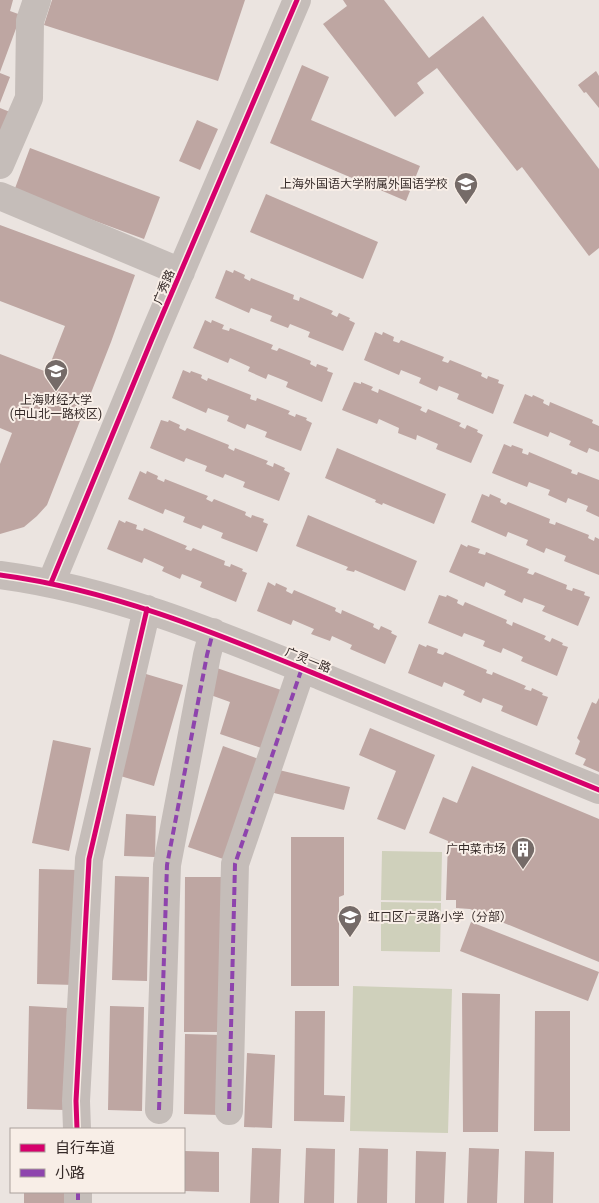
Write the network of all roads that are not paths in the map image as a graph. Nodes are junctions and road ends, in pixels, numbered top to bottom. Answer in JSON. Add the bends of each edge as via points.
{"nodes":[{"id":1,"x":37,"y":0,"type":"edge"},
{"id":2,"x":297,"y":0,"type":"edge"},
{"id":3,"x":0,"y":165,"type":"edge"},
{"id":4,"x":0,"y":196,"type":"edge"},
{"id":5,"x":181,"y":272,"type":"junction"},
{"id":6,"x":0,"y":575,"type":"edge"},
{"id":7,"x":51,"y":583,"type":"junction"},
{"id":8,"x":147,"y":609,"type":"junction"},
{"id":9,"x":214,"y":632,"type":"junction"},
{"id":10,"x":302,"y":668,"type":"junction"},
{"id":11,"x":599,"y":790,"type":"edge"},
{"id":12,"x":159,"y":1110,"type":"dead end"},
{"id":13,"x":229,"y":1111,"type":"dead end"},
{"id":14,"x":76,"y":1128,"type":"edge"}],
"edges":[{"from":1,"to":3,"type":"street","via":[[30,21],[29,98]]},
{"from":2,"to":5,"type":"street","name":"广秀路"},
{"from":4,"to":5,"type":"street"},
{"from":5,"to":7,"type":"street","name":"广秀路"},
{"from":6,"to":7,"type":"street","name":"广灵一路"},
{"from":7,"to":8,"type":"street","name":"广灵一路"},
{"from":8,"to":9,"type":"street","name":"广灵一路"},
{"from":8,"to":14,"type":"street","via":[[89,859]]},
{"from":9,"to":10,"type":"street","name":"广灵一路"},
{"from":9,"to":12,"type":"street","via":[[167,865]]},
{"from":10,"to":11,"type":"street","name":"广灵一路"},
{"from":10,"to":13,"type":"street","via":[[235,864]]}]}
